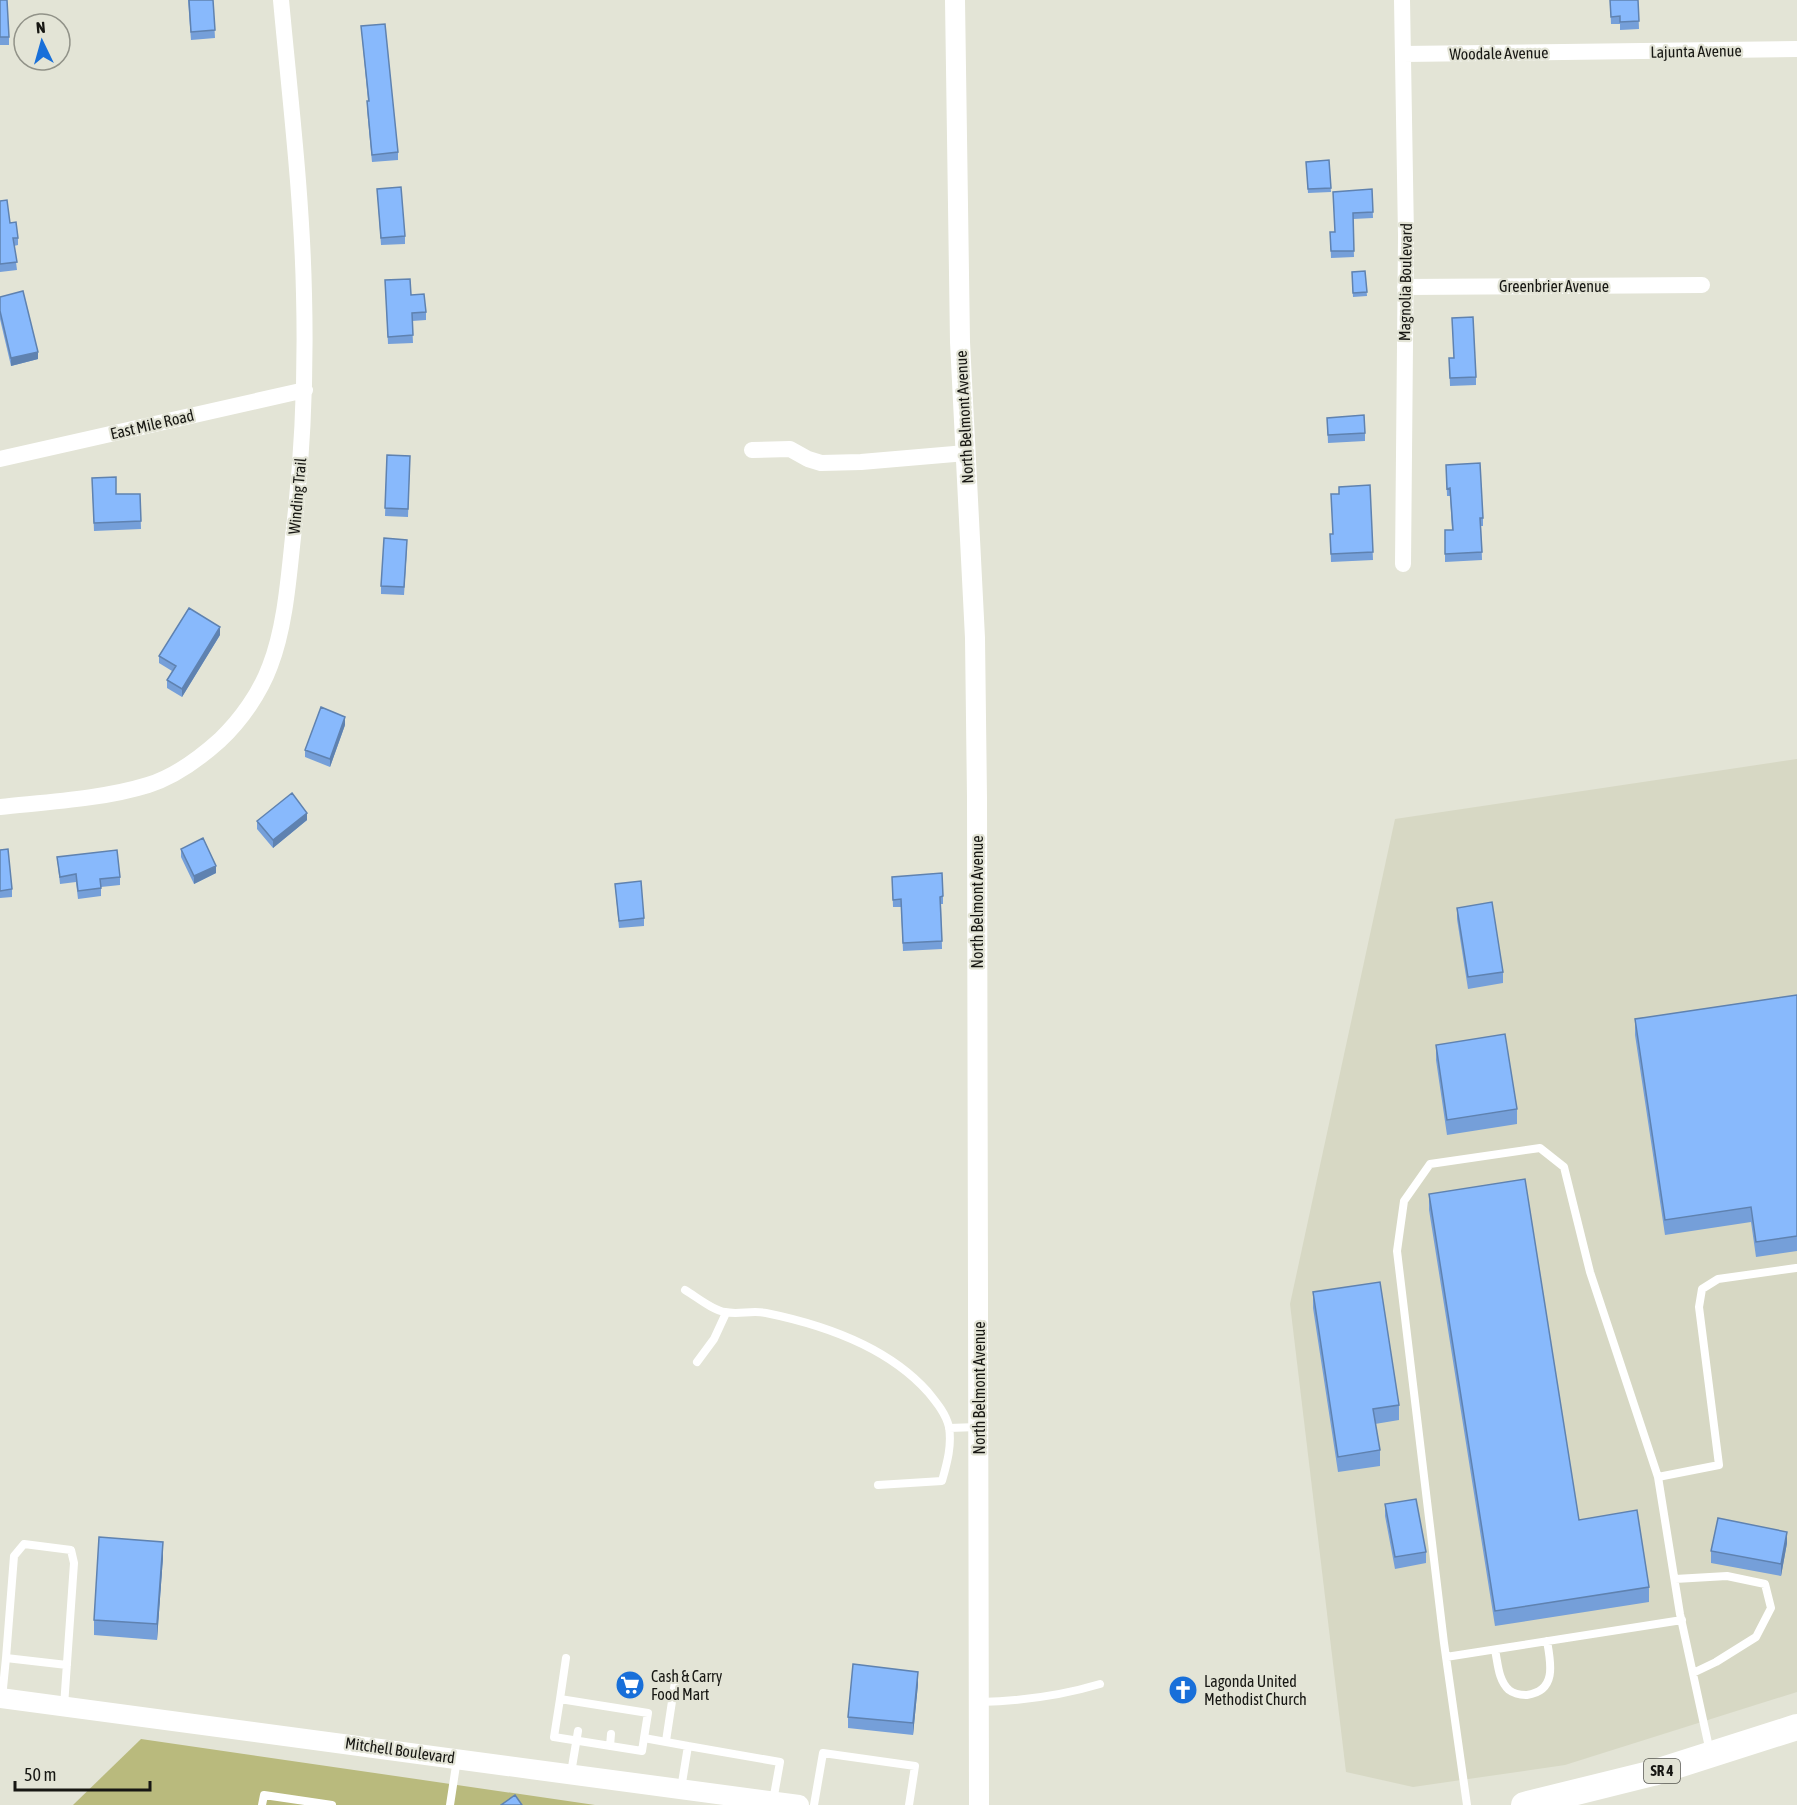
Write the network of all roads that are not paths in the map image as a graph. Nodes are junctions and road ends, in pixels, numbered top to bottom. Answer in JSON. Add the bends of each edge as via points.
{"nodes":[{"id":1,"x":281,"y":0,"type":"edge"},
{"id":2,"x":955,"y":0,"type":"edge"},
{"id":3,"x":1402,"y":0,"type":"edge"},
{"id":4,"x":1797,"y":49,"type":"edge"},
{"id":5,"x":1595,"y":52,"type":"joint"},
{"id":6,"x":1403,"y":54,"type":"junction"},
{"id":7,"x":1702,"y":285,"type":"dead end"},
{"id":8,"x":1405,"y":287,"type":"junction"},
{"id":9,"x":305,"y":390,"type":"junction"},
{"id":10,"x":752,"y":450,"type":"dead end"},
{"id":11,"x":966,"y":453,"type":"junction"},
{"id":12,"x":0,"y":459,"type":"edge"},
{"id":13,"x":1403,"y":564,"type":"dead end"},
{"id":14,"x":0,"y":807,"type":"edge"},
{"id":15,"x":1796,"y":1268,"type":"edge"},
{"id":16,"x":685,"y":1290,"type":"dead end"},
{"id":17,"x":726,"y":1313,"type":"junction"},
{"id":18,"x":697,"y":1362,"type":"dead end"},
{"id":19,"x":980,"y":1427,"type":"junction"},
{"id":20,"x":949,"y":1428,"type":"junction"},
{"id":21,"x":1658,"y":1477,"type":"junction"},
{"id":22,"x":878,"y":1485,"type":"dead end"},
{"id":23,"x":1675,"y":1579,"type":"junction"},
{"id":24,"x":1682,"y":1620,"type":"junction"},
{"id":25,"x":1547,"y":1641,"type":"junction"},
{"id":26,"x":1495,"y":1650,"type":"junction"},
{"id":27,"x":1446,"y":1657,"type":"junction"},
{"id":28,"x":6,"y":1658,"type":"junction"},
{"id":29,"x":566,"y":1658,"type":"dead end"},
{"id":30,"x":67,"y":1665,"type":"junction"},
{"id":31,"x":1693,"y":1673,"type":"junction"},
{"id":32,"x":676,"y":1675,"type":"dead end"},
{"id":33,"x":1100,"y":1684,"type":"dead end"},
{"id":34,"x":1,"y":1698,"type":"edge"},
{"id":35,"x":560,"y":1699,"type":"junction"},
{"id":36,"x":582,"y":1702,"type":"junction"},
{"id":37,"x":980,"y":1702,"type":"junction"},
{"id":38,"x":64,"y":1706,"type":"junction"},
{"id":39,"x":580,"y":1713,"type":"dead end"},
{"id":40,"x":1797,"y":1727,"type":"edge"},
{"id":41,"x":578,"y":1731,"type":"dead end"},
{"id":42,"x":611,"y":1734,"type":"dead end"},
{"id":43,"x":644,"y":1738,"type":"junction"},
{"id":44,"x":576,"y":1741,"type":"junction"},
{"id":45,"x":666,"y":1741,"type":"junction"},
{"id":46,"x":609,"y":1746,"type":"junction"},
{"id":47,"x":688,"y":1746,"type":"junction"},
{"id":48,"x":1711,"y":1755,"type":"junction"},
{"id":49,"x":458,"y":1758,"type":"junction"},
{"id":50,"x":571,"y":1773,"type":"junction"},
{"id":51,"x":681,"y":1790,"type":"junction"},
{"id":52,"x":773,"y":1802,"type":"junction"},
{"id":53,"x":262,"y":1805,"type":"edge"},
{"id":54,"x":332,"y":1805,"type":"edge"},
{"id":55,"x":450,"y":1805,"type":"edge"},
{"id":56,"x":799,"y":1805,"type":"edge"},
{"id":57,"x":814,"y":1805,"type":"edge"},
{"id":58,"x":909,"y":1805,"type":"edge"},
{"id":59,"x":979,"y":1805,"type":"edge"},
{"id":60,"x":1467,"y":1805,"type":"edge"},
{"id":61,"x":1524,"y":1805,"type":"edge"}],
"edges":[{"from":1,"to":9,"type":"street","name":"Winding Trail","via":[[304,291]]},
{"from":2,"to":11,"type":"street","name":"North Belmont Avenue","via":[[960,342]]},
{"from":3,"to":6,"type":"street","name":"Magnolia Boulevard"},
{"from":4,"to":5,"type":"street","name":"Lajunta Avenue"},
{"from":5,"to":6,"type":"street","name":"Woodale Avenue"},
{"from":6,"to":8,"type":"street","name":"Magnolia Boulevard"},
{"from":7,"to":8,"type":"street","name":"Greenbrier Avenue"},
{"from":8,"to":13,"type":"street","name":"Magnolia Boulevard"},
{"from":9,"to":12,"type":"street","name":"East Mile Road"},
{"from":9,"to":14,"type":"street","name":"Winding Trail","via":[[298,498],[278,639],[259,690],[240,717],[220,740],[166,778],[123,791]]},
{"from":10,"to":11,"type":"street","via":[[790,449],[820,463]]},
{"from":11,"to":19,"type":"street","name":"North Belmont Avenue","via":[[977,752]]},
{"from":15,"to":21,"type":"lane","via":[[1718,1279],[1702,1289],[1699,1307],[1719,1464]]},
{"from":16,"to":17,"type":"lane"},
{"from":17,"to":18,"type":"lane"},
{"from":17,"to":20,"type":"lane","via":[[763,1312],[784,1317],[883,1354],[914,1377],[938,1404]]},
{"from":19,"to":20,"type":"lane"},
{"from":19,"to":37,"type":"street","name":"North Belmont Avenue"},
{"from":20,"to":22,"type":"lane","via":[[949,1456],[942,1481]]},
{"from":21,"to":23,"type":"lane"},
{"from":21,"to":27,"type":"lane","via":[[1590,1272],[1564,1167],[1540,1148],[1430,1164],[1404,1201],[1397,1251]]},
{"from":23,"to":24,"type":"lane"},
{"from":23,"to":31,"type":"lane","via":[[1727,1576],[1765,1584],[1771,1608],[1756,1637]]},
{"from":24,"to":25,"type":"lane"},
{"from":24,"to":31,"type":"lane"},
{"from":25,"to":26,"type":"lane"},
{"from":25,"to":26,"type":"lane","via":[[1551,1672],[1547,1684],[1535,1694],[1520,1695],[1509,1690],[1500,1675]]},
{"from":26,"to":27,"type":"lane"},
{"from":27,"to":60,"type":"lane"},
{"from":28,"to":30,"type":"lane"},
{"from":28,"to":30,"type":"lane","via":[[14,1556],[24,1544],[70,1550],[74,1563]]},
{"from":28,"to":34,"type":"lane"},
{"from":29,"to":35,"type":"lane"},
{"from":30,"to":38,"type":"lane"},
{"from":31,"to":48,"type":"lane"},
{"from":32,"to":45,"type":"lane"},
{"from":33,"to":37,"type":"lane","via":[[1016,1701]]},
{"from":34,"to":38,"type":"street","name":"Mitchell Boulevard"},
{"from":35,"to":36,"type":"lane"},
{"from":35,"to":44,"type":"lane","via":[[554,1737]]},
{"from":36,"to":39,"type":"lane"},
{"from":36,"to":43,"type":"lane","via":[[614,1712],[648,1713]]},
{"from":37,"to":59,"type":"street","name":"North Belmont Avenue"},
{"from":38,"to":49,"type":"street","name":"Mitchell Boulevard"},
{"from":40,"to":48,"type":"main road","number":"SR 4"},
{"from":41,"to":44,"type":"lane"},
{"from":42,"to":46,"type":"lane"},
{"from":43,"to":45,"type":"lane"},
{"from":43,"to":46,"type":"lane","via":[[642,1751]]},
{"from":44,"to":46,"type":"lane"},
{"from":44,"to":50,"type":"lane"},
{"from":45,"to":47,"type":"lane"},
{"from":47,"to":51,"type":"lane"},
{"from":47,"to":52,"type":"lane","via":[[780,1762]]},
{"from":48,"to":61,"type":"main road","number":"SR 4"},
{"from":49,"to":50,"type":"street","name":"Mitchell Boulevard"},
{"from":49,"to":55,"type":"lane"},
{"from":50,"to":51,"type":"street","name":"Mitchell Boulevard"},
{"from":51,"to":52,"type":"street","name":"Mitchell Boulevard"},
{"from":52,"to":56,"type":"street","name":"Mitchell Boulevard"},
{"from":53,"to":54,"type":"lane","via":[[264,1795]]},
{"from":57,"to":58,"type":"lane","via":[[823,1753],[915,1766]]}]}
